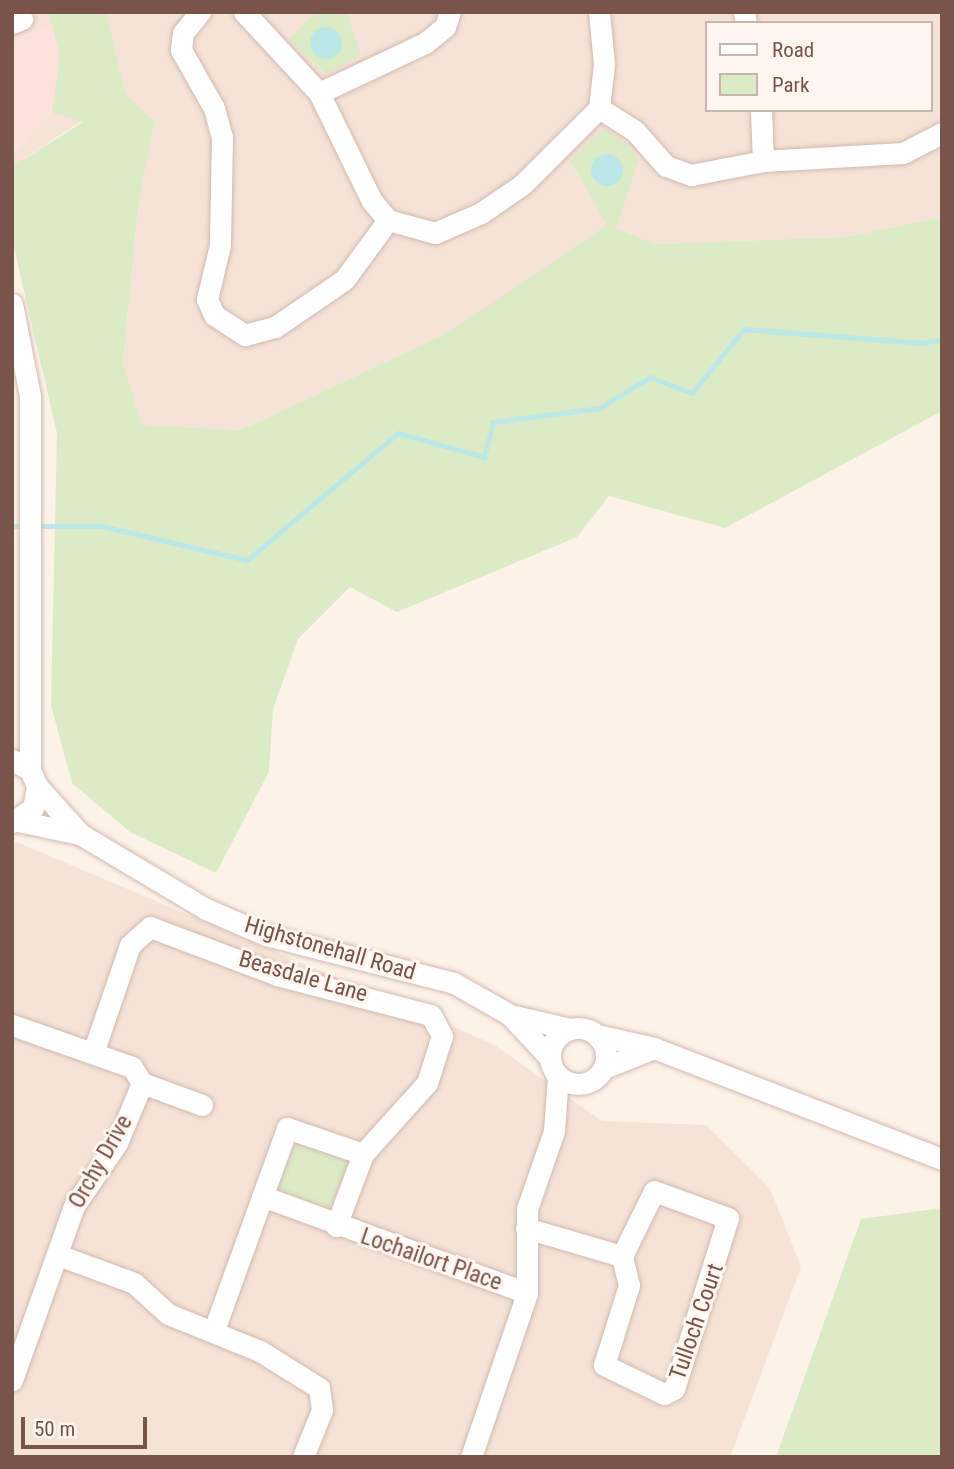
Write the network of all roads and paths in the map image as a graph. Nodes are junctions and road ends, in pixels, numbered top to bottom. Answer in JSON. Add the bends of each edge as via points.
{"nodes":[{"id":1,"x":200,"y":12,"type":"edge"},
{"id":2,"x":244,"y":12,"type":"edge"},
{"id":3,"x":450,"y":12,"type":"edge"},
{"id":4,"x":599,"y":12,"type":"edge"},
{"id":5,"x":319,"y":93,"type":"junction"},
{"id":6,"x":599,"y":108,"type":"junction"},
{"id":7,"x":761,"y":112,"type":"edge"},
{"id":8,"x":942,"y":133,"type":"edge"},
{"id":9,"x":763,"y":161,"type":"junction"},
{"id":10,"x":388,"y":220,"type":"junction"},
{"id":11,"x":12,"y":304,"type":"edge"},
{"id":12,"x":26,"y":697,"type":"junction"},
{"id":13,"x":12,"y":724,"type":"edge"},
{"id":14,"x":26,"y":772,"type":"edge"},
{"id":15,"x":14,"y":823,"type":"edge"},
{"id":16,"x":80,"y":834,"type":"junction"},
{"id":17,"x":510,"y":1015,"type":"junction"},
{"id":18,"x":12,"y":1025,"type":"edge"},
{"id":19,"x":570,"y":1029,"type":"junction"},
{"id":20,"x":597,"y":1035,"type":"junction"},
{"id":21,"x":654,"y":1048,"type":"junction"},
{"id":22,"x":93,"y":1053,"type":"junction"},
{"id":23,"x":554,"y":1067,"type":"junction"},
{"id":24,"x":604,"y":1068,"type":"junction"},
{"id":25,"x":142,"y":1083,"type":"junction"},
{"id":26,"x":583,"y":1083,"type":"junction"},
{"id":27,"x":202,"y":1105,"type":"dead end"},
{"id":28,"x":554,"y":1130,"type":"junction"},
{"id":29,"x":363,"y":1154,"type":"junction"},
{"id":30,"x":942,"y":1159,"type":"edge"},
{"id":31,"x":262,"y":1196,"type":"junction"},
{"id":32,"x":336,"y":1226,"type":"junction"},
{"id":33,"x":526,"y":1228,"type":"junction"},
{"id":34,"x":58,"y":1255,"type":"junction"},
{"id":35,"x":622,"y":1256,"type":"junction"},
{"id":36,"x":527,"y":1293,"type":"junction"},
{"id":37,"x":214,"y":1330,"type":"junction"},
{"id":38,"x":12,"y":1380,"type":"edge"},
{"id":39,"x":303,"y":1457,"type":"edge"},
{"id":40,"x":471,"y":1457,"type":"edge"}],
"edges":[{"from":1,"to":10,"type":"street","via":[[183,33],[181,50],[214,108],[222,137],[220,245],[208,299],[214,316],[245,335],[275,327],[344,280]]},
{"from":2,"to":5,"type":"street"},
{"from":3,"to":5,"type":"street","via":[[445,27],[425,43]]},
{"from":4,"to":6,"type":"street","via":[[604,64]]},
{"from":5,"to":10,"type":"street","via":[[347,157]]},
{"from":6,"to":9,"type":"street","via":[[681,173],[702,176]]},
{"from":6,"to":10,"type":"street","via":[[540,169],[460,225],[435,233]]},
{"from":7,"to":9,"type":"street"},
{"from":8,"to":9,"type":"street","via":[[926,146],[882,157]]},
{"from":11,"to":12,"type":"street","via":[[27,370],[30,443],[31,613]]},
{"from":12,"to":13,"type":"street"},
{"from":12,"to":14,"type":"street"},
{"from":14,"to":15,"type":"street","via":[[33,808]]},
{"from":14,"to":16,"type":"street","name":"Highstonehall Road"},
{"from":15,"to":16,"type":"street","name":"Highstonehall Road"},
{"from":16,"to":17,"type":"street","name":"Highstonehall Road","via":[[206,909],[266,935],[454,984]]},
{"from":17,"to":19,"type":"street","name":"Highstonehall Road"},
{"from":17,"to":23,"type":"street","name":"Highstonehall Road"},
{"from":18,"to":22,"type":"street"},
{"from":19,"to":20,"type":"street","name":"Highstonehall Road"},
{"from":19,"to":23,"type":"street","via":[[555,1040]]},
{"from":20,"to":21,"type":"street","name":"Highstonehall Road"},
{"from":20,"to":24,"type":"street","via":[[606,1050]]},
{"from":21,"to":24,"type":"street"},
{"from":21,"to":30,"type":"street","name":"Highstonehall Road"},
{"from":22,"to":25,"type":"street","via":[[132,1067]]},
{"from":22,"to":29,"type":"street","name":"Beasdale Lane","via":[[130,945],[150,927],[277,975],[431,1015],[442,1036],[427,1083]]},
{"from":23,"to":26,"type":"street","name":"Highstonehall Road"},
{"from":23,"to":28,"type":"street"},
{"from":24,"to":26,"type":"street"},
{"from":25,"to":27,"type":"street"},
{"from":25,"to":34,"type":"street","name":"Orchy Drive","via":[[117,1143],[74,1206]]},
{"from":26,"to":28,"type":"street"},
{"from":28,"to":33,"type":"street"},
{"from":29,"to":31,"type":"street","via":[[287,1128]]},
{"from":29,"to":32,"type":"street","name":"Lochailort Place"},
{"from":31,"to":32,"type":"street","name":"Lochailort Place"},
{"from":31,"to":37,"type":"street"},
{"from":32,"to":36,"type":"street","name":"Lochailort Place"},
{"from":33,"to":35,"type":"street"},
{"from":33,"to":36,"type":"street"},
{"from":34,"to":37,"type":"street","via":[[134,1283],[168,1314]]},
{"from":34,"to":38,"type":"street","name":"Orchy Drive"},
{"from":35,"to":35,"type":"street","name":"Tulloch Court","via":[[654,1191],[728,1219],[674,1389],[664,1394],[604,1365],[629,1285]]},
{"from":36,"to":40,"type":"street"},
{"from":37,"to":39,"type":"street","via":[[319,1388],[322,1410]]}]}
